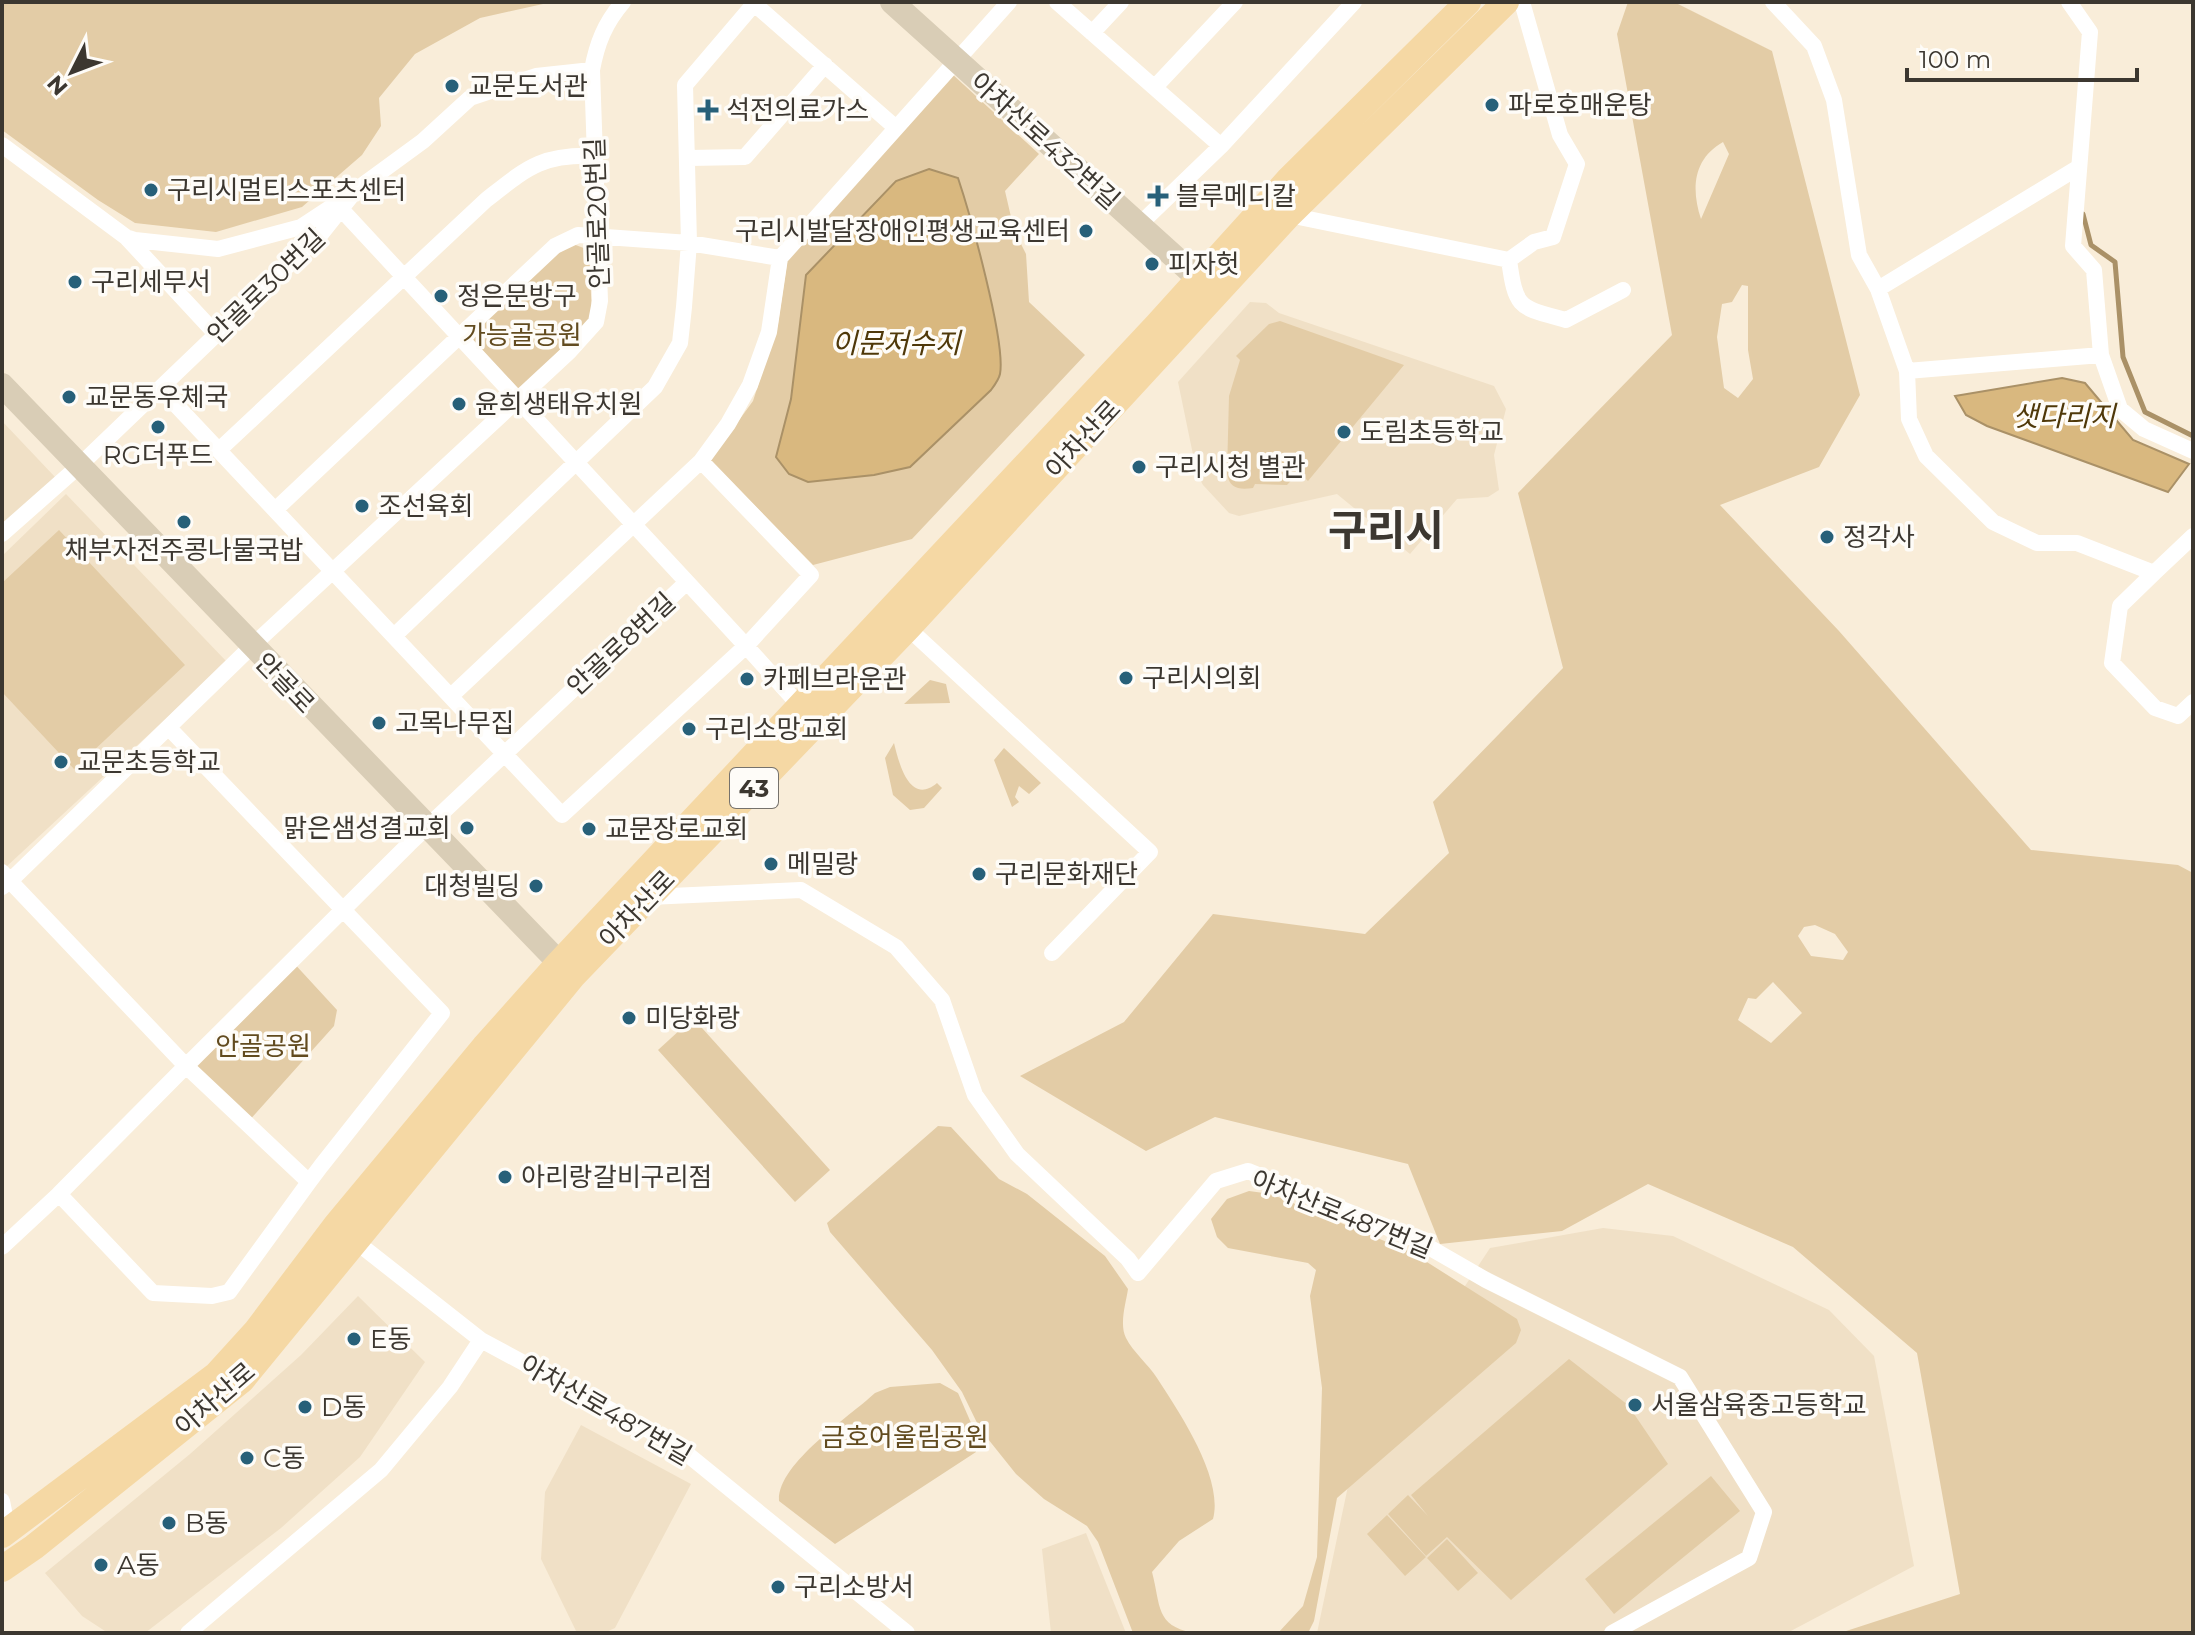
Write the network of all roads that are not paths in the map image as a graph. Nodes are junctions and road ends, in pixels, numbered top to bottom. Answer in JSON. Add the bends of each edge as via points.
{"nodes":[{"id":1,"x":623,"y":2,"type":"edge"},
{"id":2,"x":892,"y":2,"type":"edge"},
{"id":3,"x":1009,"y":2,"type":"edge"},
{"id":4,"x":1057,"y":2,"type":"edge"},
{"id":5,"x":1121,"y":2,"type":"edge"},
{"id":6,"x":1235,"y":2,"type":"edge"},
{"id":7,"x":1354,"y":2,"type":"edge"},
{"id":8,"x":1468,"y":2,"type":"edge"},
{"id":9,"x":1506,"y":2,"type":"edge"},
{"id":10,"x":1522,"y":2,"type":"edge"},
{"id":11,"x":1773,"y":2,"type":"edge"},
{"id":12,"x":2069,"y":2,"type":"edge"},
{"id":13,"x":753,"y":3,"type":"edge"},
{"id":14,"x":1092,"y":33,"type":"junction"},
{"id":15,"x":955,"y":58,"type":"junction"},
{"id":16,"x":825,"y":65,"type":"junction"},
{"id":17,"x":592,"y":70,"type":"junction"},
{"id":18,"x":1155,"y":87,"type":"junction"},
{"id":19,"x":895,"y":127,"type":"junction"},
{"id":20,"x":2,"y":145,"type":"edge"},
{"id":21,"x":1221,"y":146,"type":"junction"},
{"id":22,"x":595,"y":156,"type":"junction"},
{"id":23,"x":689,"y":158,"type":"junction"},
{"id":24,"x":2079,"y":167,"type":"junction"},
{"id":25,"x":356,"y":190,"type":"junction"},
{"id":26,"x":341,"y":209,"type":"junction"},
{"id":27,"x":1289,"y":215,"type":"junction"},
{"id":28,"x":1138,"y":226,"type":"junction"},
{"id":29,"x":596,"y":236,"type":"junction"},
{"id":30,"x":126,"y":237,"type":"junction"},
{"id":31,"x":689,"y":243,"type":"junction"},
{"id":32,"x":780,"y":258,"type":"junction"},
{"id":33,"x":1509,"y":260,"type":"junction"},
{"id":34,"x":403,"y":275,"type":"junction"},
{"id":35,"x":1199,"y":279,"type":"junction"},
{"id":36,"x":1878,"y":289,"type":"junction"},
{"id":37,"x":1623,"y":290,"type":"dead end"},
{"id":38,"x":216,"y":334,"type":"junction"},
{"id":39,"x":459,"y":336,"type":"junction"},
{"id":40,"x":2101,"y":355,"type":"junction"},
{"id":41,"x":1907,"y":371,"type":"junction"},
{"id":42,"x":2,"y":385,"type":"edge"},
{"id":43,"x":160,"y":388,"type":"junction"},
{"id":44,"x":518,"y":399,"type":"junction"},
{"id":45,"x":219,"y":450,"type":"junction"},
{"id":46,"x":2193,"y":451,"type":"edge"},
{"id":47,"x":701,"y":461,"type":"junction"},
{"id":48,"x":578,"y":464,"type":"junction"},
{"id":49,"x":79,"y":466,"type":"junction"},
{"id":50,"x":275,"y":510,"type":"junction"},
{"id":51,"x":632,"y":522,"type":"junction"},
{"id":52,"x":2,"y":534,"type":"edge"},
{"id":53,"x":2193,"y":536,"type":"edge"},
{"id":54,"x":334,"y":572,"type":"junction"},
{"id":55,"x":2154,"y":573,"type":"junction"},
{"id":56,"x":687,"y":582,"type":"junction"},
{"id":57,"x":908,"y":628,"type":"junction"},
{"id":58,"x":394,"y":636,"type":"junction"},
{"id":59,"x":746,"y":646,"type":"junction"},
{"id":60,"x":251,"y":647,"type":"junction"},
{"id":61,"x":451,"y":696,"type":"junction"},
{"id":62,"x":2193,"y":702,"type":"edge"},
{"id":63,"x":799,"y":705,"type":"junction"},
{"id":64,"x":169,"y":728,"type":"junction"},
{"id":65,"x":503,"y":754,"type":"junction"},
{"id":66,"x":426,"y":828,"type":"junction"},
{"id":67,"x":5,"y":880,"type":"edge"},
{"id":68,"x":649,"y":897,"type":"junction"},
{"id":69,"x":345,"y":908,"type":"junction"},
{"id":70,"x":1052,"y":953,"type":"dead end"},
{"id":71,"x":566,"y":970,"type":"junction"},
{"id":72,"x":186,"y":1066,"type":"junction"},
{"id":73,"x":309,"y":1182,"type":"junction"},
{"id":74,"x":59,"y":1194,"type":"junction"},
{"id":75,"x":336,"y":1225,"type":"junction"},
{"id":76,"x":356,"y":1243,"type":"junction"},
{"id":77,"x":2,"y":1247,"type":"edge"},
{"id":78,"x":481,"y":1340,"type":"junction"},
{"id":79,"x":2,"y":1501,"type":"edge"},
{"id":80,"x":7,"y":1531,"type":"edge"},
{"id":81,"x":2,"y":1569,"type":"edge"},
{"id":82,"x":188,"y":1633,"type":"edge"},
{"id":83,"x":907,"y":1633,"type":"edge"},
{"id":84,"x":1612,"y":1633,"type":"edge"}],
"edges":[{"from":1,"to":17,"type":"street","name":"안골로20번길","via":[[608,20]]},
{"from":2,"to":15,"type":"street","name":"아차산로432번길"},
{"from":3,"to":15,"type":"street"},
{"from":4,"to":14,"type":"street"},
{"from":5,"to":14,"type":"street"},
{"from":6,"to":18,"type":"street"},
{"from":7,"to":21,"type":"street"},
{"from":8,"to":35,"type":"main road","name":"아차산로","number":"43","via":[[1289,179]]},
{"from":9,"to":27,"type":"main road","name":"아차산로","number":"43"},
{"from":10,"to":33,"type":"street","via":[[1560,135],[1577,164],[1553,237],[1534,242]]},
{"from":11,"to":36,"type":"street","via":[[1814,46],[1834,100],[1859,255]]},
{"from":12,"to":24,"type":"street","via":[[2090,32]]},
{"from":13,"to":16,"type":"street"},
{"from":13,"to":23,"type":"street","via":[[685,85]]},
{"from":14,"to":18,"type":"street"},
{"from":15,"to":19,"type":"street"},
{"from":15,"to":28,"type":"street","name":"아차산로432번길"},
{"from":16,"to":19,"type":"street"},
{"from":16,"to":23,"type":"street","via":[[745,157]]},
{"from":17,"to":22,"type":"street","name":"안골로20번길"},
{"from":17,"to":25,"type":"street","name":"안골로30번길","via":[[536,76],[470,98]]},
{"from":18,"to":21,"type":"street"},
{"from":19,"to":32,"type":"street"},
{"from":20,"to":30,"type":"street"},
{"from":21,"to":28,"type":"street"},
{"from":22,"to":29,"type":"street","name":"안골로20번길"},
{"from":22,"to":34,"type":"street","via":[[561,155],[527,168]]},
{"from":23,"to":31,"type":"street"},
{"from":24,"to":36,"type":"street"},
{"from":24,"to":40,"type":"street","via":[[2073,246],[2094,270]]},
{"from":25,"to":26,"type":"street","name":"안골로30번길"},
{"from":25,"to":30,"type":"street","via":[[301,227],[218,249]]},
{"from":26,"to":34,"type":"street"},
{"from":26,"to":38,"type":"street","name":"안골로30번길"},
{"from":27,"to":33,"type":"street"},
{"from":27,"to":57,"type":"main road","name":"아차산로","number":"43"},
{"from":28,"to":35,"type":"street","name":"아차산로432번길"},
{"from":29,"to":31,"type":"street"},
{"from":29,"to":39,"type":"street","via":[[578,235],[555,246]]},
{"from":29,"to":44,"type":"street","name":"안골로20번길","via":[[596,322]]},
{"from":30,"to":38,"type":"street"},
{"from":31,"to":32,"type":"street"},
{"from":31,"to":48,"type":"street","via":[[680,343],[655,387]]},
{"from":32,"to":47,"type":"street","via":[[769,332],[750,385]]},
{"from":33,"to":37,"type":"street","via":[[1514,295],[1526,309],[1566,320]]},
{"from":34,"to":39,"type":"street"},
{"from":34,"to":45,"type":"street"},
{"from":35,"to":63,"type":"main road","name":"아차산로","number":"43"},
{"from":36,"to":41,"type":"street"},
{"from":38,"to":43,"type":"street","name":"안골로30번길"},
{"from":39,"to":44,"type":"street"},
{"from":39,"to":50,"type":"street"},
{"from":40,"to":41,"type":"street"},
{"from":40,"to":46,"type":"street","via":[[2120,409],[2144,429]]},
{"from":41,"to":55,"type":"street","via":[[1909,419],[1926,456],[1993,522],[2037,543],[2077,543]]},
{"from":42,"to":49,"type":"street","name":"안골로"},
{"from":43,"to":45,"type":"street"},
{"from":43,"to":49,"type":"street","name":"안골로30번길"},
{"from":44,"to":48,"type":"street"},
{"from":44,"to":54,"type":"street","name":"안골로20번길"},
{"from":45,"to":50,"type":"street"},
{"from":47,"to":51,"type":"street"},
{"from":47,"to":59,"type":"street","via":[[811,575]]},
{"from":48,"to":51,"type":"street"},
{"from":48,"to":58,"type":"street"},
{"from":49,"to":52,"type":"street","name":"안골로30번길"},
{"from":49,"to":60,"type":"street","name":"안골로"},
{"from":50,"to":54,"type":"street"},
{"from":51,"to":56,"type":"street"},
{"from":51,"to":61,"type":"street"},
{"from":53,"to":55,"type":"street"},
{"from":54,"to":58,"type":"street"},
{"from":54,"to":60,"type":"street","name":"안골로20번길"},
{"from":55,"to":62,"type":"street","via":[[2120,606],[2112,663],[2155,708],[2178,716]]},
{"from":56,"to":59,"type":"street","name":"안골로8번길"},
{"from":56,"to":65,"type":"street","name":"안골로8번길"},
{"from":57,"to":68,"type":"main road","name":"아차산로","number":"43"},
{"from":57,"to":70,"type":"street","via":[[1150,852]]},
{"from":58,"to":61,"type":"street"},
{"from":59,"to":63,"type":"street","name":"안골로8번길"},
{"from":59,"to":65,"type":"street","via":[[562,815]]},
{"from":60,"to":64,"type":"street","name":"안골로20번길"},
{"from":60,"to":66,"type":"street","name":"안골로"},
{"from":61,"to":65,"type":"street"},
{"from":63,"to":71,"type":"main road","name":"아차산로","number":"43"},
{"from":64,"to":67,"type":"street","name":"안골로20번길"},
{"from":64,"to":69,"type":"street"},
{"from":65,"to":66,"type":"street","name":"안골로8번길"},
{"from":66,"to":69,"type":"street","name":"안골로8번길"},
{"from":66,"to":71,"type":"street","name":"안골로"},
{"from":67,"to":72,"type":"street"},
{"from":68,"to":71,"type":"main road","name":"아차산로","number":"43"},
{"from":68,"to":84,"type":"street","name":"아차산로487번길","via":[[801,890],[896,947],[942,1000],[975,1095],[1017,1154],[1138,1273],[1216,1181],[1248,1171],[1413,1238],[1680,1377],[1764,1512],[1749,1558]]},
{"from":69,"to":72,"type":"street","name":"안골로8번길"},
{"from":69,"to":73,"type":"street","via":[[442,1013]]},
{"from":71,"to":75,"type":"main road","name":"아차산로","number":"43"},
{"from":71,"to":76,"type":"main road","name":"아차산로","number":"43"},
{"from":72,"to":73,"type":"street"},
{"from":72,"to":74,"type":"street","name":"안골로8번길"},
{"from":73,"to":74,"type":"street","via":[[229,1292],[212,1296],[153,1293]]},
{"from":74,"to":77,"type":"street","name":"안골로8번길"},
{"from":75,"to":76,"type":"street","name":"아차산로487번길"},
{"from":75,"to":80,"type":"main road","name":"아차산로","number":"43","via":[[216,1375]]},
{"from":76,"to":78,"type":"street","name":"아차산로487번길"},
{"from":76,"to":81,"type":"main road","name":"아차산로","number":"43","via":[[242,1380]]},
{"from":78,"to":82,"type":"street","via":[[450,1387],[381,1470]]},
{"from":78,"to":83,"type":"street","name":"아차산로487번길","via":[[676,1445]]},
{"from":79,"to":80,"type":"street"}]}
